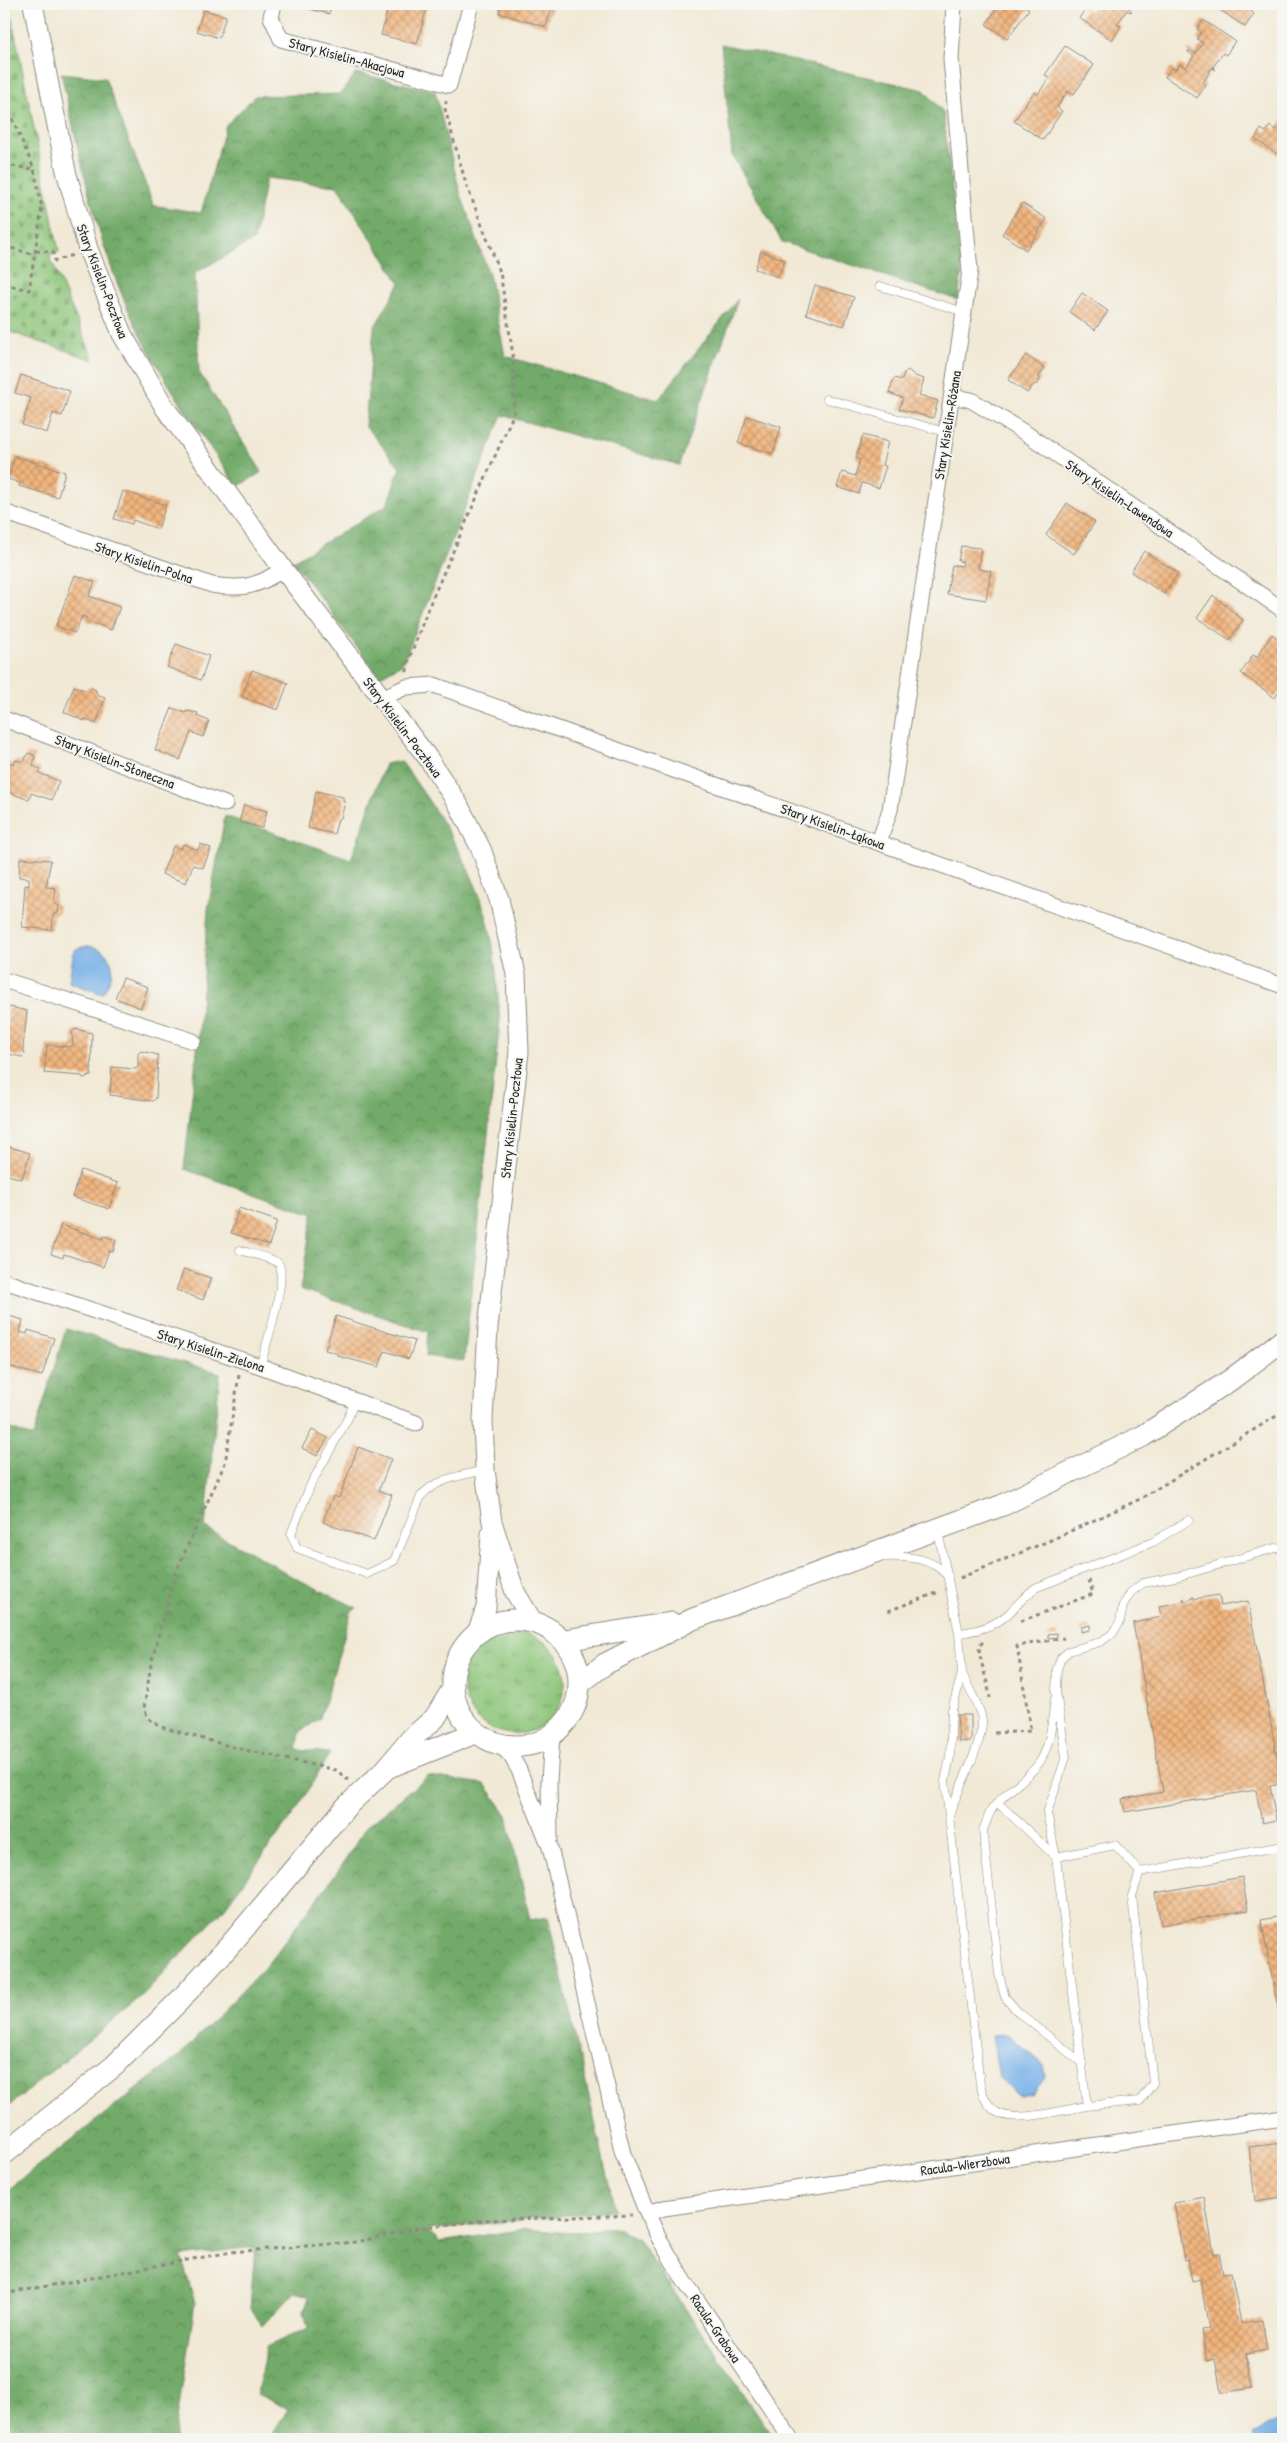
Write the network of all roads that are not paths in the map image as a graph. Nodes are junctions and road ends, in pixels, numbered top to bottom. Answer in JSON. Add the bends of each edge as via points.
{"nodes":[{"id":1,"x":33,"y":4,"type":"edge"},
{"id":2,"x":274,"y":4,"type":"edge"},
{"id":3,"x":471,"y":4,"type":"edge"},
{"id":4,"x":954,"y":4,"type":"edge"},
{"id":5,"x":880,"y":286,"type":"dead end"},
{"id":6,"x":964,"y":312,"type":"junction"},
{"id":7,"x":952,"y":396,"type":"junction"},
{"id":8,"x":827,"y":399,"type":"dead end"},
{"id":9,"x":945,"y":432,"type":"junction"},
{"id":10,"x":4,"y":512,"type":"edge"},
{"id":11,"x":283,"y":569,"type":"junction"},
{"id":12,"x":1283,"y":610,"type":"edge"},
{"id":13,"x":382,"y":698,"type":"junction"},
{"id":14,"x":4,"y":719,"type":"edge"},
{"id":15,"x":225,"y":804,"type":"dead end"},
{"id":16,"x":879,"y":842,"type":"junction"},
{"id":17,"x":4,"y":980,"type":"edge"},
{"id":18,"x":1283,"y":986,"type":"edge"},
{"id":19,"x":193,"y":1041,"type":"dead end"},
{"id":20,"x":240,"y":1250,"type":"dead end"},
{"id":21,"x":4,"y":1281,"type":"edge"},
{"id":22,"x":1283,"y":1340,"type":"edge"},
{"id":23,"x":260,"y":1366,"type":"junction"},
{"id":24,"x":355,"y":1400,"type":"junction"},
{"id":25,"x":416,"y":1423,"type":"dead end"},
{"id":26,"x":485,"y":1470,"type":"junction"},
{"id":27,"x":1189,"y":1520,"type":"dead end"},
{"id":28,"x":492,"y":1522,"type":"junction"},
{"id":29,"x":938,"y":1530,"type":"junction"},
{"id":30,"x":1283,"y":1549,"type":"edge"},
{"id":31,"x":856,"y":1560,"type":"junction"},
{"id":32,"x":950,"y":1582,"type":"junction"},
{"id":33,"x":693,"y":1619,"type":"junction"},
{"id":34,"x":532,"y":1622,"type":"junction"},
{"id":35,"x":477,"y":1633,"type":"junction"},
{"id":36,"x":959,"y":1633,"type":"junction"},
{"id":37,"x":565,"y":1640,"type":"junction"},
{"id":38,"x":962,"y":1673,"type":"junction"},
{"id":39,"x":579,"y":1684,"type":"junction"},
{"id":40,"x":452,"y":1690,"type":"junction"},
{"id":41,"x":1056,"y":1692,"type":"junction"},
{"id":42,"x":475,"y":1732,"type":"junction"},
{"id":43,"x":552,"y":1735,"type":"junction"},
{"id":44,"x":499,"y":1744,"type":"junction"},
{"id":45,"x":387,"y":1768,"type":"junction"},
{"id":46,"x":998,"y":1803,"type":"junction"},
{"id":47,"x":949,"y":1818,"type":"junction"},
{"id":48,"x":1283,"y":1846,"type":"edge"},
{"id":49,"x":550,"y":1847,"type":"junction"},
{"id":50,"x":1056,"y":1857,"type":"junction"},
{"id":51,"x":1140,"y":1872,"type":"junction"},
{"id":52,"x":1082,"y":2063,"type":"junction"},
{"id":53,"x":1087,"y":2106,"type":"junction"},
{"id":54,"x":1283,"y":2118,"type":"edge"},
{"id":55,"x":4,"y":2154,"type":"edge"},
{"id":56,"x":647,"y":2213,"type":"junction"},
{"id":57,"x":791,"y":2439,"type":"edge"}],
"edges":[{"from":1,"to":11,"type":"street","name":"Stary Kisielin-Pocztowa","via":[[74,200],[88,249],[122,334],[164,408]]},
{"from":2,"to":3,"type":"street","name":"Stary Kisielin-Akacjowa","via":[[271,17],[281,39],[450,85]]},
{"from":4,"to":6,"type":"street","name":"Stary Kisielin-Różana","via":[[951,59],[970,255]]},
{"from":5,"to":6,"type":"lane"},
{"from":6,"to":7,"type":"street","name":"Stary Kisielin-Różana"},
{"from":7,"to":9,"type":"street","name":"Stary Kisielin-Różana"},
{"from":7,"to":12,"type":"street","name":"Stary Kisielin-Lawendowa","via":[[970,400],[1027,434]]},
{"from":8,"to":9,"type":"lane"},
{"from":9,"to":16,"type":"street","name":"Stary Kisielin-Różana","via":[[890,810]]},
{"from":10,"to":11,"type":"street","name":"Stary Kisielin-Polna","via":[[212,585],[234,589],[252,586]]},
{"from":11,"to":13,"type":"street","name":"Stary Kisielin-Pocztowa"},
{"from":13,"to":16,"type":"street","name":"Stary Kisielin-Łąkowa","via":[[406,687],[434,684]]},
{"from":13,"to":26,"type":"street","name":"Stary Kisielin-Pocztowa","via":[[428,758],[458,804],[481,849],[499,899],[516,974],[519,1052],[488,1327],[483,1419]]},
{"from":14,"to":15,"type":"street","name":"Stary Kisielin-Słoneczna"},
{"from":16,"to":18,"type":"street","name":"Stary Kisielin-Łąkowa"},
{"from":17,"to":19,"type":"street"},
{"from":20,"to":23,"type":"lane","via":[[277,1263],[282,1269]]},
{"from":21,"to":23,"type":"street","name":"Stary Kisielin-Zielona"},
{"from":22,"to":29,"type":"main road","via":[[1229,1381],[1143,1436],[1003,1505]]},
{"from":23,"to":24,"type":"street","name":"Stary Kisielin-Zielona"},
{"from":24,"to":25,"type":"street","name":"Stary Kisielin-Zielona"},
{"from":24,"to":26,"type":"lane","via":[[311,1484],[294,1526],[291,1534],[297,1548],[367,1574],[394,1561],[421,1496],[427,1489]]},
{"from":26,"to":28,"type":"street","name":"Stary Kisielin-Pocztowa"},
{"from":27,"to":36,"type":"lane","via":[[1153,1542],[1035,1588],[994,1624]]},
{"from":28,"to":34,"type":"street","name":"Stary Kisielin-Pocztowa","via":[[515,1592]]},
{"from":28,"to":35,"type":"street","name":"Stary Kisielin-Pocztowa","via":[[486,1608]]},
{"from":29,"to":31,"type":"main road"},
{"from":29,"to":32,"type":"lane"},
{"from":30,"to":41,"type":"lane","via":[[1275,1548],[1180,1576],[1143,1583],[1131,1592],[1123,1605],[1120,1622],[1112,1634],[1100,1642],[1069,1651],[1061,1658]]},
{"from":31,"to":32,"type":"lane","via":[[921,1559],[932,1562]]},
{"from":31,"to":33,"type":"main road"},
{"from":32,"to":36,"type":"lane"},
{"from":33,"to":37,"type":"main road"},
{"from":33,"to":39,"type":"main road","via":[[605,1664]]},
{"from":34,"to":35,"type":"main road","via":[[515,1619]]},
{"from":34,"to":37,"type":"main road","via":[[547,1627]]},
{"from":35,"to":40,"type":"main road","via":[[458,1657]]},
{"from":36,"to":38,"type":"lane"},
{"from":37,"to":39,"type":"main road","via":[[578,1667]]},
{"from":38,"to":47,"type":"lane","via":[[952,1710],[950,1757],[945,1781]]},
{"from":38,"to":47,"type":"lane","via":[[982,1720],[977,1747],[957,1790]]},
{"from":39,"to":43,"type":"main road","via":[[570,1716]]},
{"from":40,"to":42,"type":"main road","via":[[460,1716]]},
{"from":40,"to":45,"type":"main road","via":[[435,1718],[411,1739]]},
{"from":41,"to":46,"type":"lane","via":[[1050,1732],[1040,1761]]},
{"from":41,"to":50,"type":"lane","via":[[1066,1757],[1046,1813]]},
{"from":42,"to":44,"type":"main road"},
{"from":42,"to":45,"type":"main road"},
{"from":43,"to":44,"type":"main road","via":[[529,1746]]},
{"from":43,"to":49,"type":"street"},
{"from":44,"to":49,"type":"street","via":[[519,1770]]},
{"from":45,"to":55,"type":"main road","via":[[362,1791],[179,2001],[114,2066]]},
{"from":46,"to":50,"type":"lane"},
{"from":46,"to":52,"type":"lane","via":[[991,1810],[983,1830],[999,1974],[1005,1997],[1018,2012]]},
{"from":47,"to":53,"type":"lane","via":[[980,2084],[985,2100],[996,2112],[1014,2118]]},
{"from":48,"to":51,"type":"lane"},
{"from":49,"to":56,"type":"street","name":"Racula-Grabowa","via":[[622,2154]]},
{"from":50,"to":51,"type":"lane","via":[[1115,1845]]},
{"from":50,"to":52,"type":"lane"},
{"from":51,"to":53,"type":"lane","via":[[1132,1896],[1153,2083],[1140,2101]]},
{"from":52,"to":53,"type":"lane"},
{"from":54,"to":56,"type":"street","name":"Racula-Wierzbowa"},
{"from":56,"to":57,"type":"street","name":"Racula-Grabowa","via":[[685,2282]]}]}
